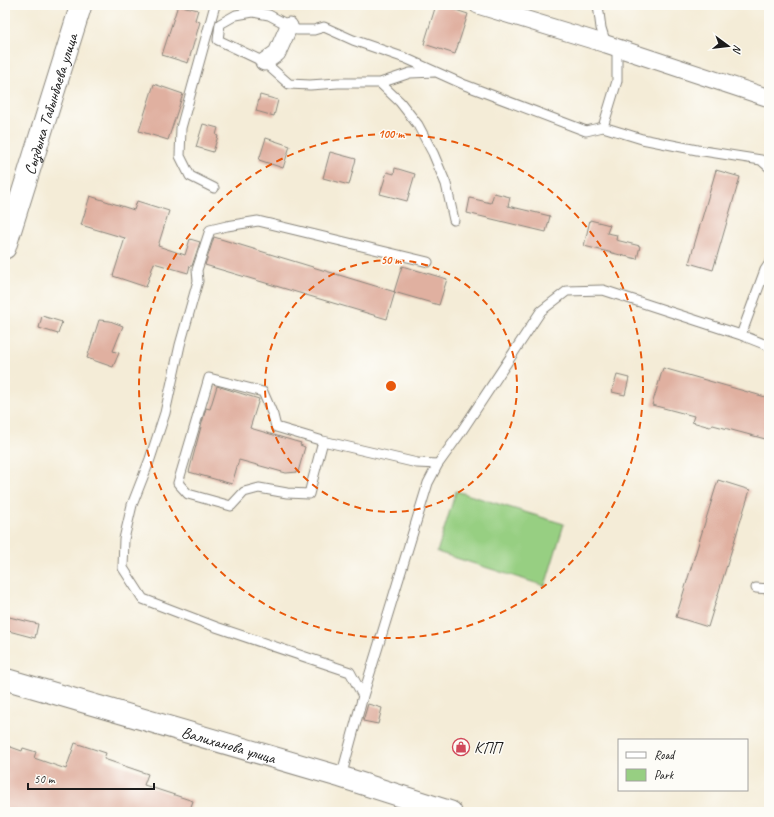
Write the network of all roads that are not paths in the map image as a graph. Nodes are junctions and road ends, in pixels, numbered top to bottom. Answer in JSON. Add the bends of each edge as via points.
{"nodes":[{"id":1,"x":81,"y":5,"type":"edge"},
{"id":2,"x":215,"y":5,"type":"edge"},
{"id":3,"x":478,"y":5,"type":"edge"},
{"id":4,"x":598,"y":5,"type":"edge"},
{"id":5,"x":220,"y":24,"type":"junction"},
{"id":6,"x":209,"y":26,"type":"junction"},
{"id":7,"x":289,"y":26,"type":"junction"},
{"id":8,"x":206,"y":38,"type":"junction"},
{"id":9,"x":218,"y":40,"type":"junction"},
{"id":10,"x":611,"y":46,"type":"junction"},
{"id":11,"x":264,"y":62,"type":"junction"},
{"id":12,"x":435,"y":72,"type":"junction"},
{"id":13,"x":380,"y":83,"type":"junction"},
{"id":14,"x":769,"y":98,"type":"edge"},
{"id":15,"x":603,"y":127,"type":"junction"},
{"id":16,"x":769,"y":168,"type":"edge"},
{"id":17,"x":214,"y":188,"type":"dead end"},
{"id":18,"x":454,"y":220,"type":"dead end"},
{"id":19,"x":5,"y":248,"type":"edge"},
{"id":20,"x":428,"y":262,"type":"dead end"},
{"id":21,"x":769,"y":264,"type":"edge"},
{"id":22,"x":741,"y":335,"type":"junction"},
{"id":23,"x":769,"y":346,"type":"edge"},
{"id":24,"x":323,"y":441,"type":"junction"},
{"id":25,"x":438,"y":464,"type":"junction"},
{"id":26,"x":756,"y":588,"type":"dead end"},
{"id":27,"x":769,"y":589,"type":"edge"},
{"id":28,"x":5,"y":679,"type":"edge"},
{"id":29,"x":363,"y":696,"type":"junction"},
{"id":30,"x":341,"y":777,"type":"junction"},
{"id":31,"x":451,"y":812,"type":"edge"}],
"edges":[{"from":1,"to":19,"type":"street","name":"Сыздыка Табынбаева улица"},
{"from":2,"to":6,"type":"lane"},
{"from":3,"to":10,"type":"street"},
{"from":4,"to":10,"type":"lane","via":[[601,28]]},
{"from":5,"to":6,"type":"lane"},
{"from":5,"to":7,"type":"lane","via":[[236,15],[252,12],[269,15]]},
{"from":5,"to":9,"type":"lane"},
{"from":6,"to":8,"type":"lane"},
{"from":7,"to":11,"type":"street","via":[[277,53]]},
{"from":7,"to":12,"type":"lane","via":[[297,30],[324,27]]},
{"from":8,"to":9,"type":"lane"},
{"from":8,"to":17,"type":"lane","via":[[181,128],[180,156],[190,176]]},
{"from":9,"to":11,"type":"lane"},
{"from":10,"to":14,"type":"street"},
{"from":10,"to":15,"type":"lane","via":[[617,81]]},
{"from":11,"to":13,"type":"lane","via":[[288,84]]},
{"from":12,"to":13,"type":"lane","via":[[410,72]]},
{"from":12,"to":15,"type":"lane","via":[[586,130]]},
{"from":13,"to":18,"type":"lane","via":[[400,102],[418,125],[446,184]]},
{"from":15,"to":16,"type":"lane","via":[[642,139],[761,160]]},
{"from":20,"to":29,"type":"lane","via":[[258,221],[210,230],[197,270],[198,281],[165,413],[132,505],[124,539],[123,568],[143,599],[216,627],[350,672]]},
{"from":21,"to":22,"type":"lane"},
{"from":22,"to":23,"type":"lane"},
{"from":22,"to":25,"type":"lane","via":[[603,290],[567,292],[541,311]]},
{"from":24,"to":24,"type":"lane","via":[[276,427],[274,415],[263,392],[210,378],[178,483],[188,494],[232,506],[244,492],[259,488],[309,494]]},
{"from":24,"to":25,"type":"lane","via":[[417,463]]},
{"from":25,"to":29,"type":"lane","via":[[428,483]]},
{"from":26,"to":27,"type":"lane"},
{"from":28,"to":30,"type":"street","name":"Валиханова улица"},
{"from":29,"to":30,"type":"lane"},
{"from":30,"to":31,"type":"street","name":"Валиханова улица"}]}
